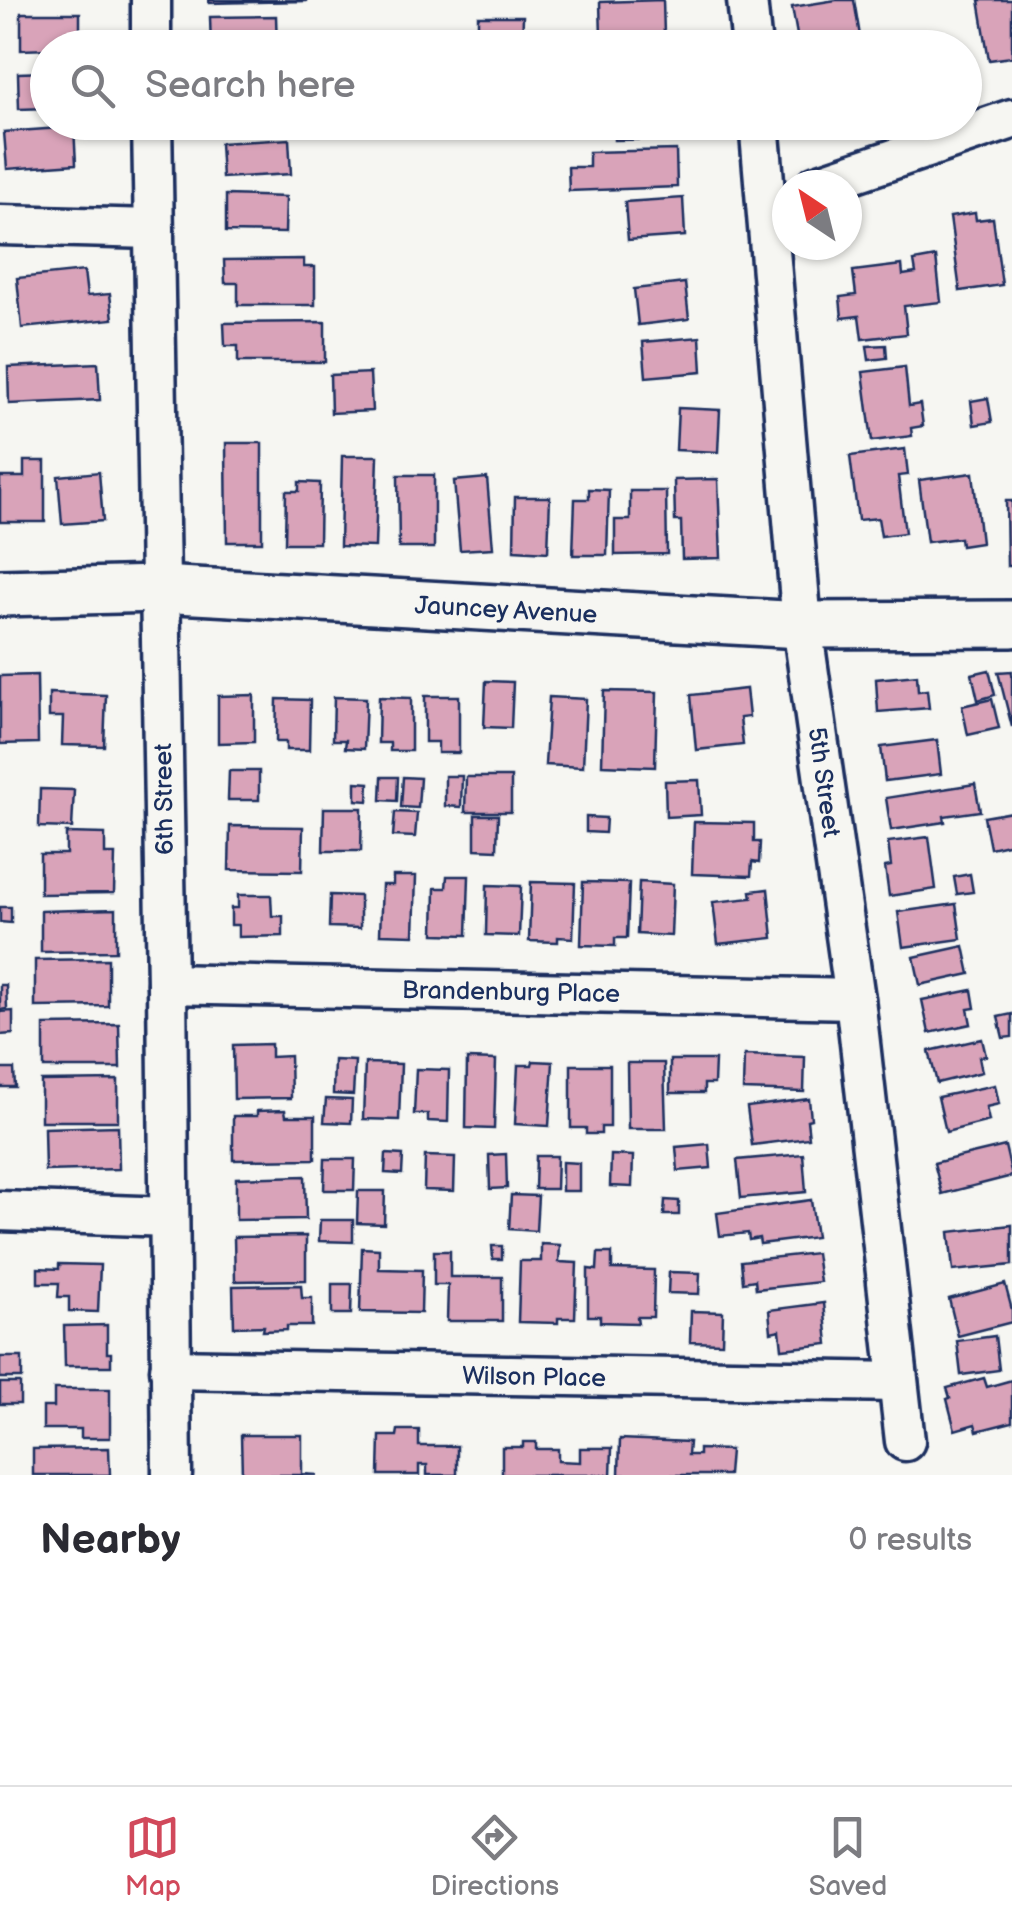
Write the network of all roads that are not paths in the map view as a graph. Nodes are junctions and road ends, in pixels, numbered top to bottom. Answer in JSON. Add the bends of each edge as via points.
{"nodes":[{"id":1,"x":150,"y":0,"type":"edge"},
{"id":2,"x":747,"y":0,"type":"edge"},
{"id":3,"x":151,"y":30,"type":"edge"},
{"id":4,"x":750,"y":30,"type":"edge"},
{"id":5,"x":1012,"y":119,"type":"edge"},
{"id":6,"x":982,"y":129,"type":"edge"},
{"id":7,"x":152,"y":140,"type":"edge"},
{"id":8,"x":762,"y":140,"type":"edge"},
{"id":9,"x":950,"y":140,"type":"edge"},
{"id":10,"x":861,"y":170,"type":"edge"},
{"id":11,"x":772,"y":182,"type":"edge"},
{"id":12,"x":0,"y":225,"type":"edge"},
{"id":13,"x":154,"y":229,"type":"junction"},
{"id":14,"x":780,"y":260,"type":"edge"},
{"id":15,"x":159,"y":590,"type":"junction"},
{"id":16,"x":0,"y":594,"type":"edge"},
{"id":17,"x":1012,"y":624,"type":"edge"},
{"id":18,"x":802,"y":625,"type":"junction"},
{"id":19,"x":167,"y":984,"type":"junction"},
{"id":20,"x":855,"y":999,"type":"junction"},
{"id":21,"x":0,"y":1211,"type":"edge"},
{"id":22,"x":169,"y":1217,"type":"junction"},
{"id":23,"x":170,"y":1369,"type":"junction"},
{"id":24,"x":898,"y":1382,"type":"junction"},
{"id":25,"x":905,"y":1440,"type":"dead end"},
{"id":26,"x":172,"y":1475,"type":"edge"}],
"edges":[{"from":1,"to":3,"type":"street"},
{"from":2,"to":4,"type":"street"},
{"from":5,"to":6,"type":"street"},
{"from":7,"to":13,"type":"street","name":"6th Street"},
{"from":8,"to":11,"type":"street","name":"5th Street"},
{"from":9,"to":10,"type":"street"},
{"from":12,"to":13,"type":"street"},
{"from":13,"to":15,"type":"street","name":"6th Street"},
{"from":14,"to":18,"type":"street","name":"5th Street"},
{"from":15,"to":16,"type":"street","name":"Jauncey Avenue"},
{"from":15,"to":18,"type":"street","name":"Jauncey Avenue"},
{"from":15,"to":19,"type":"street","name":"6th Street"},
{"from":17,"to":18,"type":"street","name":"Jauncey Avenue"},
{"from":18,"to":20,"type":"street","name":"5th Street"},
{"from":19,"to":20,"type":"street","name":"Brandenburg Place"},
{"from":19,"to":22,"type":"street","name":"6th Street"},
{"from":20,"to":24,"type":"street","name":"5th Street"},
{"from":21,"to":22,"type":"street"},
{"from":22,"to":23,"type":"street","name":"6th Street"},
{"from":23,"to":24,"type":"street","name":"Wilson Place"},
{"from":23,"to":26,"type":"street","name":"6th Street"},
{"from":24,"to":25,"type":"street","name":"5th Street"}]}
